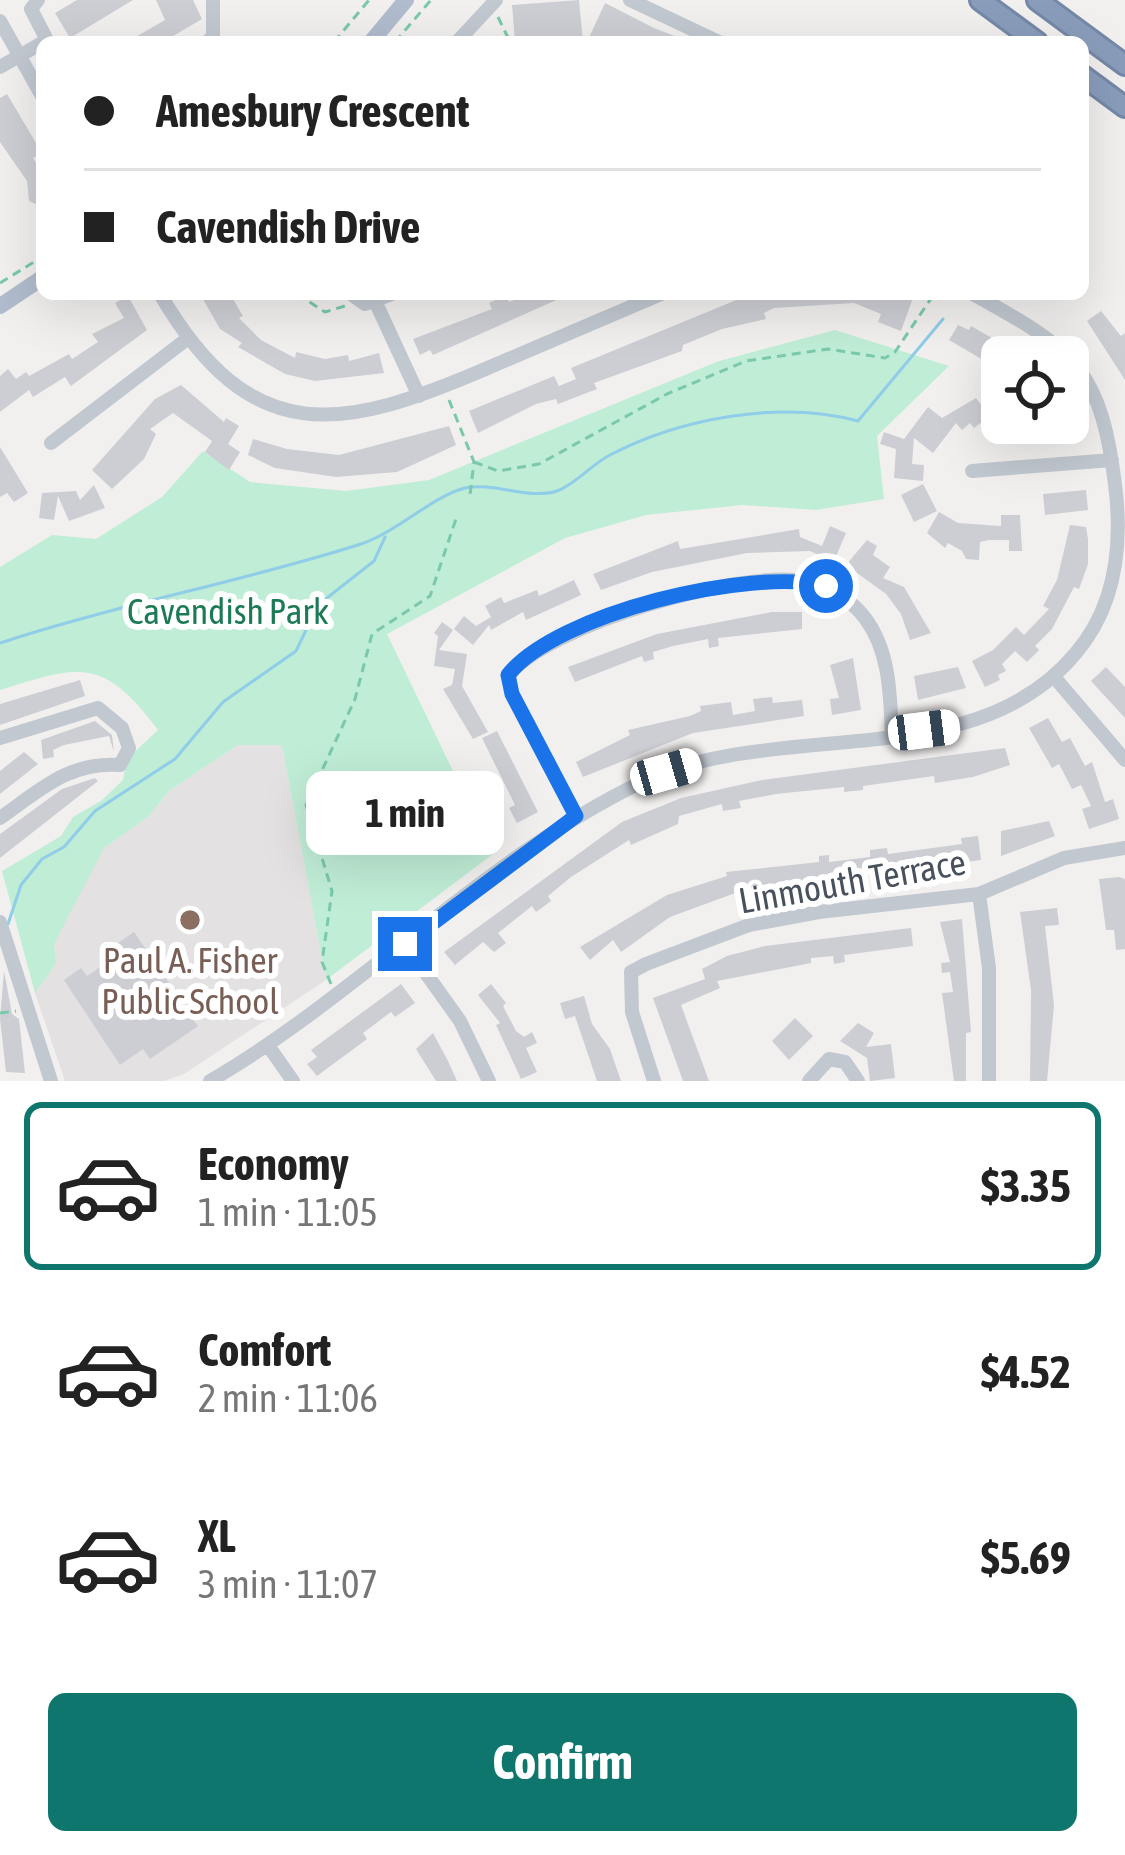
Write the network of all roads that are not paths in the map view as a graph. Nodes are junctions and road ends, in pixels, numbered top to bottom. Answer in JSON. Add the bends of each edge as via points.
{"nodes":[{"id":1,"x":38,"y":0,"type":"edge"},
{"id":2,"x":213,"y":0,"type":"edge"},
{"id":3,"x":406,"y":0,"type":"edge"},
{"id":4,"x":630,"y":0,"type":"edge"},
{"id":5,"x":980,"y":0,"type":"edge"},
{"id":6,"x":1036,"y":0,"type":"edge"},
{"id":7,"x":494,"y":2,"type":"edge"},
{"id":8,"x":0,"y":22,"type":"edge"},
{"id":9,"x":42,"y":36,"type":"edge"},
{"id":10,"x":213,"y":36,"type":"edge"},
{"id":11,"x":375,"y":36,"type":"edge"},
{"id":12,"x":463,"y":36,"type":"edge"},
{"id":13,"x":706,"y":36,"type":"edge"},
{"id":14,"x":1029,"y":36,"type":"edge"},
{"id":15,"x":1085,"y":36,"type":"edge"},
{"id":16,"x":1089,"y":39,"type":"edge"},
{"id":17,"x":36,"y":46,"type":"edge"},
{"id":18,"x":18,"y":55,"type":"junction"},
{"id":19,"x":1125,"y":65,"type":"edge"},
{"id":20,"x":0,"y":67,"type":"edge"},
{"id":21,"x":1089,"y":80,"type":"edge"},
{"id":22,"x":36,"y":86,"type":"edge"},
{"id":23,"x":1125,"y":107,"type":"edge"},
{"id":24,"x":36,"y":282,"type":"edge"},
{"id":25,"x":164,"y":300,"type":"edge"},
{"id":26,"x":368,"y":300,"type":"edge"},
{"id":27,"x":647,"y":300,"type":"edge"},
{"id":28,"x":983,"y":300,"type":"edge"},
{"id":29,"x":376,"y":301,"type":"joint"},
{"id":30,"x":0,"y":306,"type":"edge"},
{"id":31,"x":187,"y":339,"type":"junction"},
{"id":32,"x":418,"y":396,"type":"junction"},
{"id":33,"x":51,"y":443,"type":"dead end"},
{"id":34,"x":1112,"y":460,"type":"junction"},
{"id":35,"x":972,"y":470,"type":"dead end"},
{"id":36,"x":1054,"y":678,"type":"junction"},
{"id":37,"x":892,"y":734,"type":"junction"},
{"id":38,"x":0,"y":738,"type":"edge"},
{"id":39,"x":1125,"y":760,"type":"edge"},
{"id":40,"x":576,"y":816,"type":"junction"},
{"id":41,"x":0,"y":818,"type":"edge"},
{"id":42,"x":1125,"y":848,"type":"edge"},
{"id":43,"x":979,"y":894,"type":"junction"},
{"id":44,"x":0,"y":922,"type":"edge"},
{"id":45,"x":405,"y":944,"type":"junction"},
{"id":46,"x":269,"y":1047,"type":"junction"},
{"id":47,"x":51,"y":1081,"type":"edge"},
{"id":48,"x":210,"y":1081,"type":"edge"},
{"id":49,"x":293,"y":1081,"type":"edge"},
{"id":50,"x":489,"y":1081,"type":"edge"},
{"id":51,"x":654,"y":1081,"type":"edge"},
{"id":52,"x":809,"y":1081,"type":"edge"},
{"id":53,"x":857,"y":1081,"type":"edge"},
{"id":54,"x":989,"y":1081,"type":"edge"}],
"edges":[{"from":1,"to":9,"type":"street","via":[[31,9]]},
{"from":2,"to":10,"type":"street"},
{"from":3,"to":11,"type":"main road"},
{"from":4,"to":13,"type":"street"},
{"from":5,"to":14,"type":"highway"},
{"from":6,"to":15,"type":"highway"},
{"from":7,"to":12,"type":"street"},
{"from":8,"to":18,"type":"street"},
{"from":16,"to":19,"type":"highway"},
{"from":17,"to":18,"type":"street"},
{"from":18,"to":20,"type":"street"},
{"from":18,"to":22,"type":"street"},
{"from":21,"to":23,"type":"highway"},
{"from":24,"to":30,"type":"main road"},
{"from":25,"to":31,"type":"street"},
{"from":26,"to":29,"type":"street"},
{"from":27,"to":32,"type":"street"},
{"from":28,"to":34,"type":"street","via":[[1077,363],[1105,418]]},
{"from":29,"to":32,"type":"street"},
{"from":31,"to":32,"type":"street","via":[[236,387],[282,409],[352,415]]},
{"from":31,"to":33,"type":"street"},
{"from":34,"to":35,"type":"street"},
{"from":34,"to":36,"type":"street","via":[[1115,569],[1098,620]]},
{"from":36,"to":37,"type":"street","via":[[991,716]]},
{"from":36,"to":39,"type":"street"},
{"from":37,"to":40,"type":"street","via":[[707,760]]},
{"from":37,"to":40,"type":"street","via":[[879,643],[865,617],[826,586],[752,583],[620,612],[521,658],[508,675]]},
{"from":38,"to":41,"type":"street","via":[[98,708],[122,728],[129,748],[120,765],[88,762],[67,771]]},
{"from":40,"to":45,"type":"street"},
{"from":42,"to":43,"type":"street","name":"Linmouth Terrace","via":[[1064,858]]},
{"from":43,"to":51,"type":"street","name":"Linmouth Terrace","via":[[749,926],[631,972],[632,1012]]},
{"from":43,"to":54,"type":"street","via":[[989,968]]},
{"from":44,"to":47,"type":"street"},
{"from":45,"to":46,"type":"street"},
{"from":45,"to":50,"type":"street","via":[[460,1021]]},
{"from":46,"to":48,"type":"street"},
{"from":46,"to":49,"type":"street"},
{"from":52,"to":53,"type":"street","via":[[830,1059],[845,1062]]}]}
